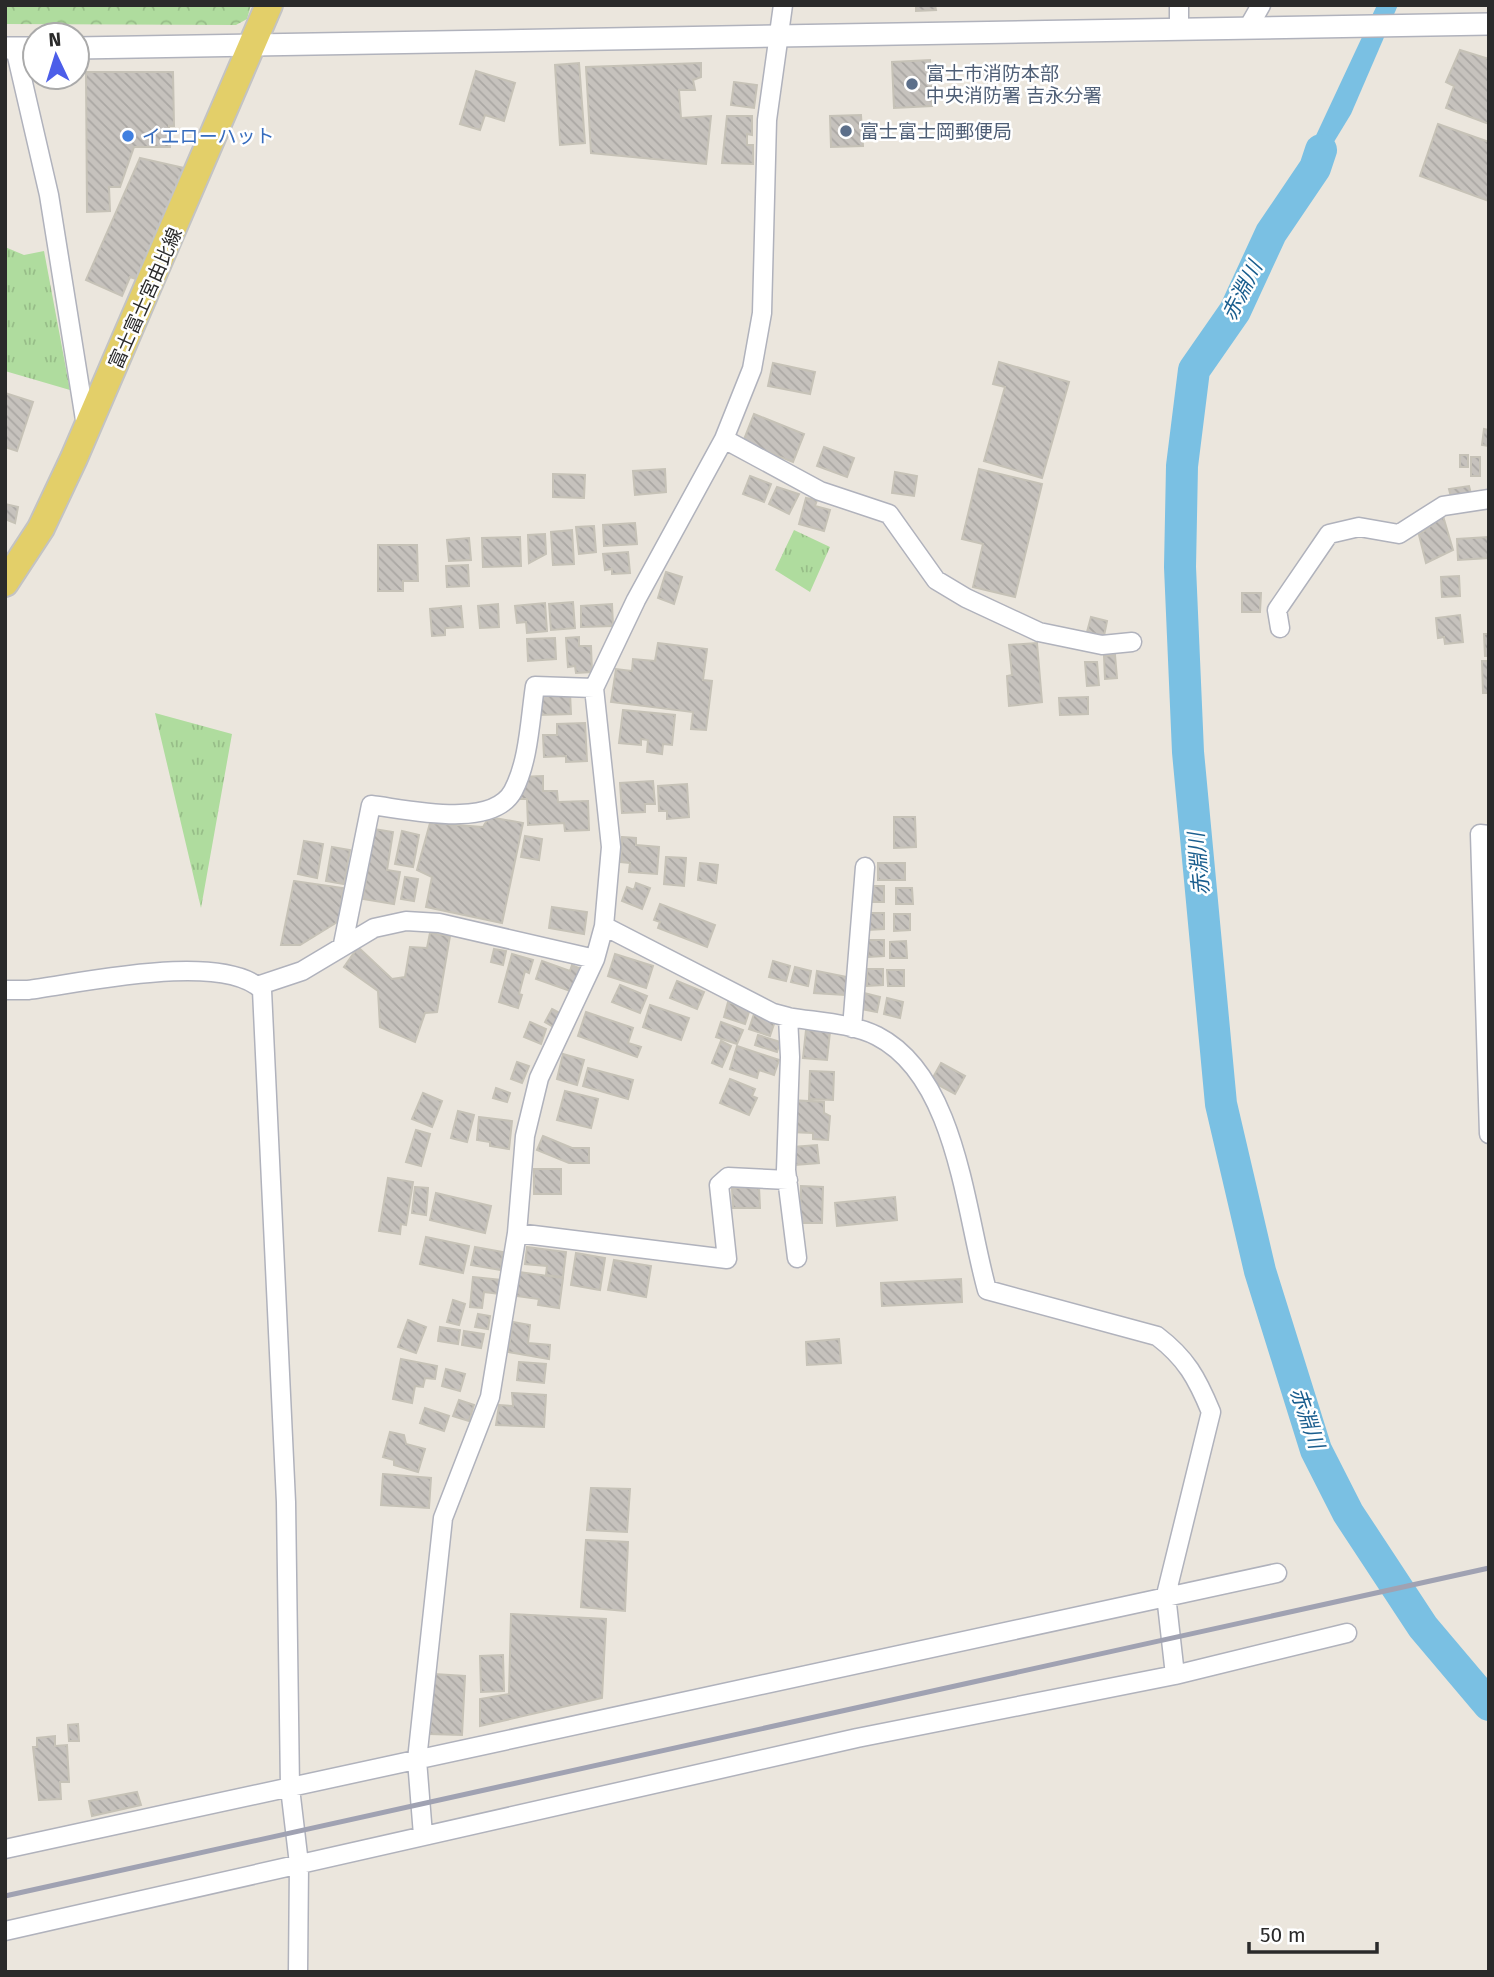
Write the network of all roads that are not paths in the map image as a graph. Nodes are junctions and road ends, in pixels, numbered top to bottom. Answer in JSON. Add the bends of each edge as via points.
{"nodes":[{"id":1,"x":269,"y":5,"type":"edge"},
{"id":2,"x":783,"y":5,"type":"edge"},
{"id":3,"x":1179,"y":5,"type":"edge"},
{"id":4,"x":1261,"y":5,"type":"edge"},
{"id":5,"x":1489,"y":24,"type":"edge"},
{"id":6,"x":1248,"y":28,"type":"junction"},
{"id":7,"x":1179,"y":29,"type":"junction"},
{"id":8,"x":778,"y":38,"type":"junction"},
{"id":9,"x":254,"y":46,"type":"junction"},
{"id":10,"x":18,"y":48,"type":"edge"},
{"id":11,"x":91,"y":48,"type":"edge"},
{"id":12,"x":87,"y":428,"type":"junction"},
{"id":13,"x":724,"y":439,"type":"junction"},
{"id":14,"x":1489,"y":499,"type":"edge"},
{"id":15,"x":5,"y":583,"type":"edge"},
{"id":16,"x":1280,"y":628,"type":"dead end"},
{"id":17,"x":1132,"y":642,"type":"dead end"},
{"id":18,"x":594,"y":688,"type":"junction"},
{"id":19,"x":1489,"y":835,"type":"edge"},
{"id":20,"x":865,"y":867,"type":"dead end"},
{"id":21,"x":604,"y":926,"type":"junction"},
{"id":22,"x":343,"y":944,"type":"junction"},
{"id":23,"x":595,"y":959,"type":"junction"},
{"id":24,"x":257,"y":986,"type":"junction"},
{"id":25,"x":5,"y":989,"type":"edge"},
{"id":26,"x":788,"y":1017,"type":"junction"},
{"id":27,"x":852,"y":1028,"type":"junction"},
{"id":28,"x":1489,"y":1134,"type":"edge"},
{"id":29,"x":788,"y":1180,"type":"junction"},
{"id":30,"x":517,"y":1233,"type":"junction"},
{"id":31,"x":797,"y":1258,"type":"dead end"},
{"id":32,"x":1278,"y":1573,"type":"dead end"},
{"id":33,"x":1166,"y":1595,"type":"junction"},
{"id":34,"x":1347,"y":1633,"type":"dead end"},
{"id":35,"x":1175,"y":1675,"type":"junction"},
{"id":36,"x":418,"y":1760,"type":"junction"},
{"id":37,"x":290,"y":1788,"type":"junction"},
{"id":38,"x":422,"y":1835,"type":"junction"},
{"id":39,"x":5,"y":1849,"type":"edge"},
{"id":40,"x":299,"y":1864,"type":"junction"},
{"id":41,"x":5,"y":1931,"type":"edge"},
{"id":42,"x":299,"y":1972,"type":"edge"}],
"edges":[{"from":1,"to":9,"type":"main road","name":"富士富士宮由比線"},
{"from":2,"to":8,"type":"street"},
{"from":3,"to":7,"type":"street"},
{"from":4,"to":6,"type":"street"},
{"from":5,"to":6,"type":"street"},
{"from":6,"to":7,"type":"street"},
{"from":7,"to":8,"type":"street"},
{"from":8,"to":9,"type":"street"},
{"from":8,"to":13,"type":"street","via":[[767,120],[762,313],[752,369]]},
{"from":9,"to":11,"type":"street"},
{"from":9,"to":12,"type":"main road","name":"富士富士宮由比線"},
{"from":10,"to":12,"type":"street","via":[[49,195]]},
{"from":12,"to":15,"type":"main road","name":"富士富士宮由比線","via":[[41,528]]},
{"from":13,"to":17,"type":"street","via":[[820,491],[889,514],[936,580],[966,598],[1039,632],[1102,645]]},
{"from":13,"to":18,"type":"street"},
{"from":14,"to":16,"type":"street","via":[[1443,506],[1399,534],[1359,527],[1329,534],[1277,610]]},
{"from":18,"to":21,"type":"street","via":[[611,847]]},
{"from":18,"to":22,"type":"street","via":[[536,686],[521,770],[512,793],[488,810],[461,815],[371,805]]},
{"from":19,"to":28,"type":"street","via":[[1480,834]]},
{"from":20,"to":27,"type":"street"},
{"from":21,"to":23,"type":"street"},
{"from":21,"to":26,"type":"street"},
{"from":22,"to":23,"type":"street","via":[[374,928],[406,920],[439,923]]},
{"from":22,"to":24,"type":"street","via":[[302,971]]},
{"from":23,"to":30,"type":"street","via":[[539,1078],[525,1136]]},
{"from":24,"to":25,"type":"street","via":[[234,975],[199,970]]},
{"from":24,"to":37,"type":"street","via":[[262,990],[286,1502]]},
{"from":26,"to":27,"type":"street"},
{"from":26,"to":29,"type":"street"},
{"from":27,"to":33,"type":"street","via":[[876,1036],[908,1057],[932,1098],[956,1149],[987,1290],[1157,1336],[1180,1353],[1199,1383],[1211,1412]]},
{"from":29,"to":30,"type":"street","via":[[728,1177],[719,1185],[727,1259]]},
{"from":29,"to":31,"type":"street"},
{"from":30,"to":36,"type":"street","via":[[490,1398],[443,1518]]},
{"from":32,"to":33,"type":"street"},
{"from":33,"to":35,"type":"street"},
{"from":33,"to":36,"type":"street"},
{"from":34,"to":35,"type":"street"},
{"from":35,"to":38,"type":"street","via":[[857,1738]]},
{"from":36,"to":37,"type":"street"},
{"from":36,"to":38,"type":"street"},
{"from":37,"to":39,"type":"street"},
{"from":37,"to":40,"type":"street"},
{"from":38,"to":40,"type":"street"},
{"from":40,"to":41,"type":"street"},
{"from":40,"to":42,"type":"street"}]}
